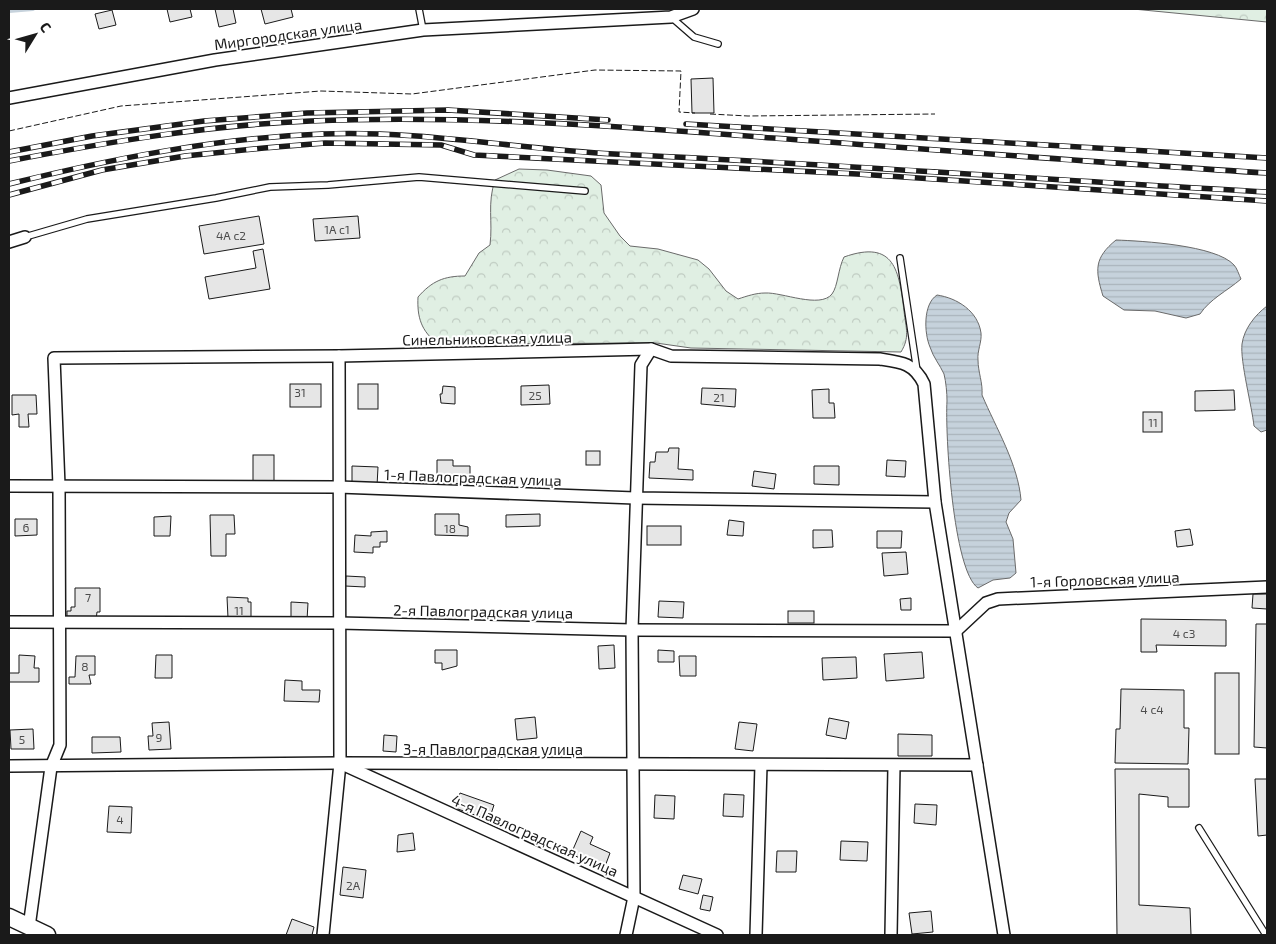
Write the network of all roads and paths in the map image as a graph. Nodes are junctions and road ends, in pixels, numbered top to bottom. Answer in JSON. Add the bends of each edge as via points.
{"nodes":[{"id":1,"x":419,"y":9,"type":"edge"},
{"id":2,"x":693,"y":9,"type":"edge"},
{"id":3,"x":671,"y":13,"type":"edge"},
{"id":4,"x":423,"y":30,"type":"junction"},
{"id":5,"x":718,"y":44,"type":"dead end"},
{"id":6,"x":9,"y":98,"type":"edge"},
{"id":7,"x":585,"y":191,"type":"dead end"},
{"id":8,"x":25,"y":237,"type":"joint"},
{"id":9,"x":9,"y":242,"type":"edge"},
{"id":10,"x":900,"y":258,"type":"dead end"},
{"id":11,"x":651,"y":350,"type":"junction"},
{"id":12,"x":339,"y":356,"type":"junction"},
{"id":13,"x":917,"y":371,"type":"junction"},
{"id":14,"x":9,"y":486,"type":"edge"},
{"id":15,"x":59,"y":486,"type":"junction"},
{"id":16,"x":338,"y":486,"type":"junction"},
{"id":17,"x":635,"y":498,"type":"junction"},
{"id":18,"x":935,"y":502,"type":"junction"},
{"id":19,"x":1267,"y":587,"type":"edge"},
{"id":20,"x":58,"y":620,"type":"junction"},
{"id":21,"x":9,"y":622,"type":"edge"},
{"id":22,"x":339,"y":623,"type":"junction"},
{"id":23,"x":632,"y":630,"type":"junction"},
{"id":24,"x":956,"y":631,"type":"junction"},
{"id":25,"x":340,"y":763,"type":"junction"},
{"id":26,"x":634,"y":765,"type":"junction"},
{"id":27,"x":761,"y":765,"type":"junction"},
{"id":28,"x":977,"y":765,"type":"junction"},
{"id":29,"x":9,"y":766,"type":"edge"},
{"id":30,"x":894,"y":766,"type":"junction"},
{"id":31,"x":51,"y":767,"type":"junction"},
{"id":32,"x":1199,"y":828,"type":"dead end"},
{"id":33,"x":634,"y":896,"type":"junction"},
{"id":34,"x":9,"y":917,"type":"edge"},
{"id":35,"x":29,"y":927,"type":"junction"},
{"id":36,"x":47,"y":935,"type":"edge"},
{"id":37,"x":323,"y":935,"type":"edge"},
{"id":38,"x":626,"y":935,"type":"edge"},
{"id":39,"x":717,"y":935,"type":"edge"},
{"id":40,"x":756,"y":935,"type":"edge"},
{"id":41,"x":891,"y":935,"type":"edge"},
{"id":42,"x":1004,"y":935,"type":"edge"},
{"id":43,"x":1266,"y":935,"type":"edge"}],
"edges":[{"from":1,"to":4,"type":"lane"},
{"from":2,"to":3,"type":"street","name":"Миргородская улица"},
{"from":3,"to":4,"type":"street","name":"Миргородская улица"},
{"from":3,"to":5,"type":"lane","via":[[694,37]]},
{"from":4,"to":6,"type":"street","name":"Миргородская улица","via":[[215,60]]},
{"from":7,"to":8,"type":"lane","via":[[420,177],[270,186],[87,219]]},
{"from":8,"to":9,"type":"street"},
{"from":10,"to":13,"type":"lane"},
{"from":11,"to":12,"type":"street","name":"Синельниковская улица"},
{"from":11,"to":13,"type":"street","name":"Синельниковская улица","via":[[671,356],[880,359],[900,362]]},
{"from":11,"to":17,"type":"street","via":[[642,365]]},
{"from":12,"to":15,"type":"street","name":"Синельниковская улица","via":[[54,358]]},
{"from":12,"to":16,"type":"street"},
{"from":13,"to":18,"type":"street","via":[[924,384]]},
{"from":14,"to":15,"type":"street","name":"1-я Павлоградская улица"},
{"from":15,"to":16,"type":"street","name":"1-я Павлоградская улица"},
{"from":15,"to":20,"type":"street"},
{"from":16,"to":17,"type":"street","name":"1-я Павлоградская улица"},
{"from":16,"to":22,"type":"street"},
{"from":17,"to":18,"type":"street","name":"1-я Павлоградская улица"},
{"from":17,"to":23,"type":"street"},
{"from":18,"to":24,"type":"street"},
{"from":19,"to":24,"type":"street","name":"1-я Горловская улица","via":[[998,598],[986,603]]},
{"from":20,"to":21,"type":"street","name":"2-я Павлоградская улица"},
{"from":20,"to":22,"type":"street","name":"2-я Павлоградская улица"},
{"from":20,"to":31,"type":"street","via":[[60,745]]},
{"from":22,"to":23,"type":"street","name":"2-я Павлоградская улица"},
{"from":22,"to":25,"type":"street"},
{"from":23,"to":24,"type":"street","name":"2-я Павлоградская улица"},
{"from":23,"to":26,"type":"street"},
{"from":24,"to":28,"type":"street"},
{"from":25,"to":26,"type":"street","name":"3-я Павлоградская улица"},
{"from":25,"to":31,"type":"street","name":"3-я Павлоградская улица"},
{"from":25,"to":33,"type":"street","name":"4-я Павлоградская улица"},
{"from":25,"to":37,"type":"street"},
{"from":26,"to":27,"type":"street","name":"3-я Павлоградская улица"},
{"from":26,"to":33,"type":"street"},
{"from":27,"to":30,"type":"street","name":"3-я Павлоградская улица"},
{"from":27,"to":40,"type":"street"},
{"from":28,"to":30,"type":"street","name":"3-я Павлоградская улица"},
{"from":28,"to":42,"type":"street"},
{"from":29,"to":31,"type":"street","name":"3-я Павлоградская улица"},
{"from":30,"to":41,"type":"street"},
{"from":31,"to":35,"type":"street"},
{"from":32,"to":43,"type":"lane"},
{"from":33,"to":38,"type":"street"},
{"from":33,"to":39,"type":"street","name":"4-я Павлоградская улица"},
{"from":34,"to":35,"type":"street"},
{"from":35,"to":36,"type":"street"}]}
